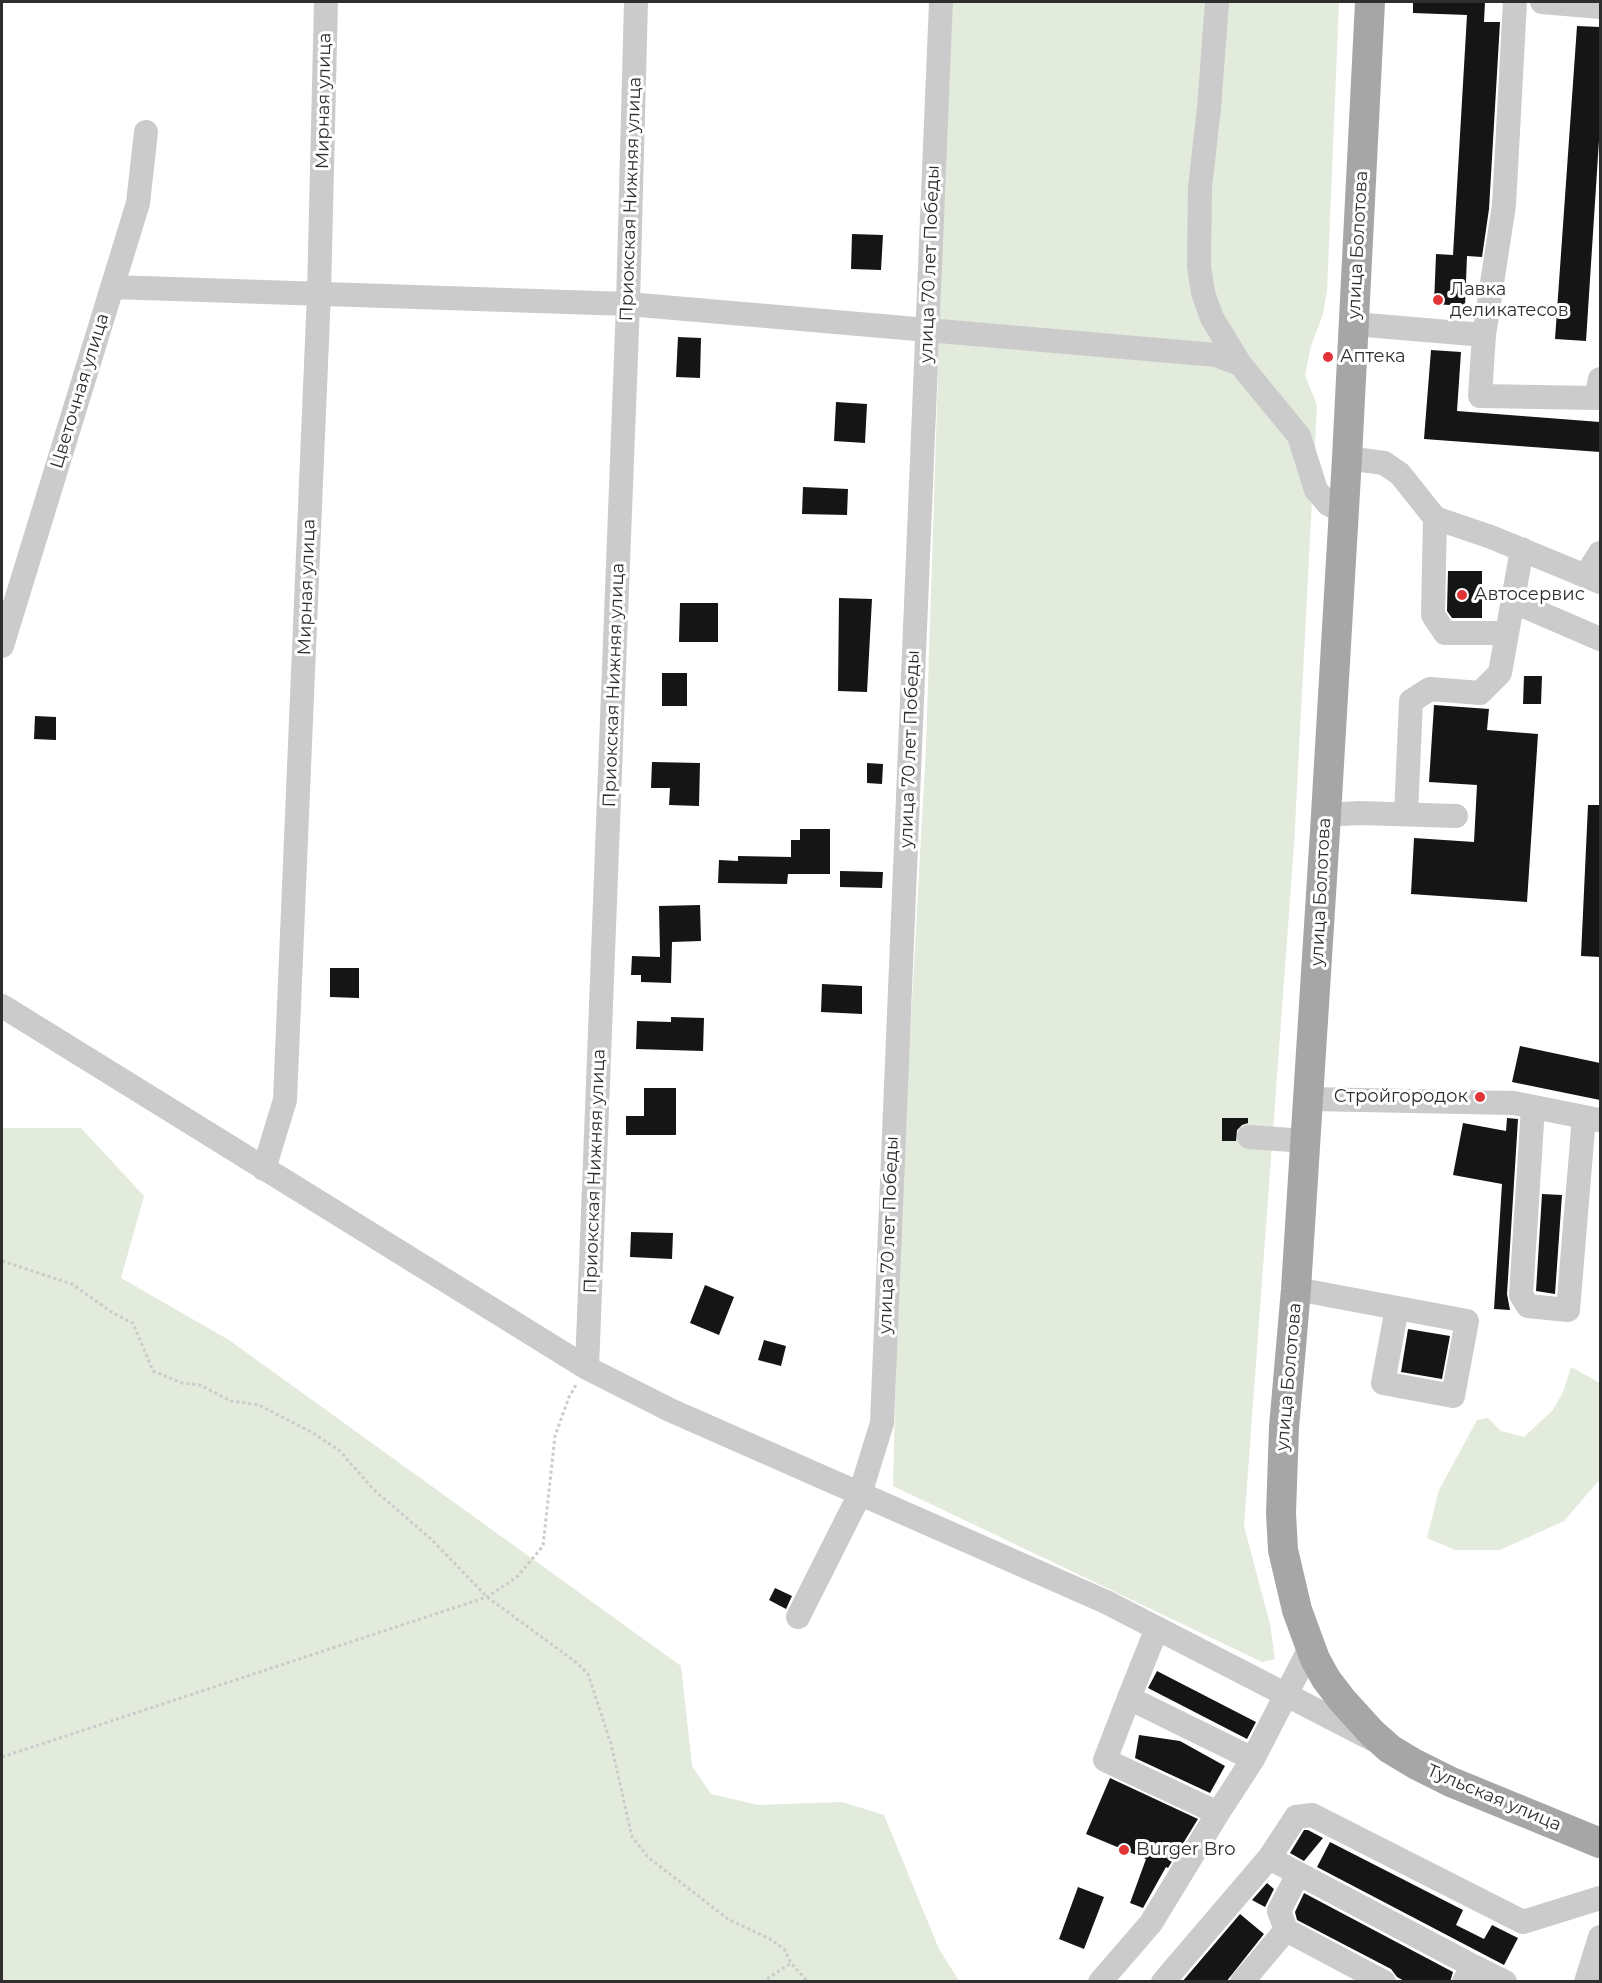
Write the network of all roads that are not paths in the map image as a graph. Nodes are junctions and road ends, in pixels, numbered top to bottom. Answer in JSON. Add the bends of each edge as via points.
{"nodes":[{"id":1,"x":326,"y":2,"type":"edge"},
{"id":2,"x":636,"y":2,"type":"edge"},
{"id":3,"x":941,"y":2,"type":"edge"},
{"id":4,"x":1216,"y":2,"type":"edge"},
{"id":5,"x":1370,"y":2,"type":"edge"},
{"id":6,"x":1515,"y":2,"type":"edge"},
{"id":7,"x":1542,"y":2,"type":"edge"},
{"id":8,"x":1600,"y":8,"type":"edge"},
{"id":9,"x":146,"y":132,"type":"dead end"},
{"id":10,"x":112,"y":286,"type":"junction"},
{"id":11,"x":319,"y":293,"type":"junction"},
{"id":12,"x":628,"y":304,"type":"junction"},
{"id":13,"x":1354,"y":324,"type":"junction"},
{"id":14,"x":927,"y":330,"type":"junction"},
{"id":15,"x":1484,"y":336,"type":"junction"},
{"id":16,"x":1240,"y":364,"type":"junction"},
{"id":17,"x":1600,"y":378,"type":"edge"},
{"id":18,"x":1347,"y":458,"type":"junction"},
{"id":19,"x":1344,"y":512,"type":"junction"},
{"id":20,"x":1435,"y":518,"type":"junction"},
{"id":21,"x":1522,"y":549,"type":"junction"},
{"id":22,"x":1600,"y":553,"type":"edge"},
{"id":23,"x":1593,"y":578,"type":"edge"},
{"id":24,"x":1512,"y":601,"type":"junction"},
{"id":25,"x":1507,"y":633,"type":"junction"},
{"id":26,"x":1600,"y":639,"type":"edge"},
{"id":27,"x":2,"y":646,"type":"edge"},
{"id":28,"x":1406,"y":814,"type":"junction"},
{"id":29,"x":1326,"y":815,"type":"junction"},
{"id":30,"x":1456,"y":816,"type":"dead end"},
{"id":31,"x":2,"y":1006,"type":"edge"},
{"id":32,"x":1309,"y":1099,"type":"junction"},
{"id":33,"x":1533,"y":1107,"type":"junction"},
{"id":34,"x":1592,"y":1119,"type":"edge"},
{"id":35,"x":1249,"y":1137,"type":"dead end"},
{"id":36,"x":1306,"y":1141,"type":"junction"},
{"id":37,"x":264,"y":1169,"type":"junction"},
{"id":38,"x":1296,"y":1289,"type":"junction"},
{"id":39,"x":1397,"y":1308,"type":"dead end"},
{"id":40,"x":587,"y":1368,"type":"junction"},
{"id":41,"x":860,"y":1494,"type":"junction"},
{"id":42,"x":798,"y":1617,"type":"dead end"},
{"id":43,"x":1157,"y":1628,"type":"junction"},
{"id":44,"x":1310,"y":1648,"type":"junction"},
{"id":45,"x":1286,"y":1694,"type":"junction"},
{"id":46,"x":1129,"y":1698,"type":"junction"},
{"id":47,"x":1390,"y":1749,"type":"junction"},
{"id":48,"x":1253,"y":1759,"type":"junction"},
{"id":49,"x":1218,"y":1813,"type":"junction"},
{"id":50,"x":1600,"y":1842,"type":"edge"},
{"id":51,"x":1269,"y":1858,"type":"junction"},
{"id":52,"x":1298,"y":1874,"type":"junction"},
{"id":53,"x":1600,"y":1898,"type":"edge"},
{"id":54,"x":1286,"y":1930,"type":"junction"},
{"id":55,"x":1600,"y":1937,"type":"edge"},
{"id":56,"x":1469,"y":1974,"type":"edge"},
{"id":57,"x":1100,"y":1982,"type":"edge"},
{"id":58,"x":1163,"y":1982,"type":"edge"},
{"id":59,"x":1242,"y":1982,"type":"edge"},
{"id":60,"x":1384,"y":1982,"type":"edge"},
{"id":61,"x":1505,"y":1982,"type":"edge"},
{"id":62,"x":1586,"y":1982,"type":"edge"}],
"edges":[{"from":1,"to":11,"type":"street","name":"Мирная улица"},
{"from":2,"to":12,"type":"street","name":"Приокская Нижняя улица"},
{"from":3,"to":14,"type":"street","name":"улица 70 лет Победы"},
{"from":4,"to":16,"type":"street","via":[[1200,187],[1198,266],[1212,318]]},
{"from":5,"to":13,"type":"main road","name":"улица Болотова"},
{"from":6,"to":15,"type":"street","via":[[1504,205]]},
{"from":7,"to":8,"type":"street"},
{"from":9,"to":10,"type":"street","name":"Цветочная улица","via":[[138,203]]},
{"from":10,"to":11,"type":"street"},
{"from":10,"to":27,"type":"street","name":"Цветочная улица"},
{"from":11,"to":12,"type":"street"},
{"from":11,"to":37,"type":"street","name":"Мирная улица","via":[[285,1100]]},
{"from":12,"to":14,"type":"street"},
{"from":12,"to":40,"type":"street","name":"Приокская Нижняя улица"},
{"from":13,"to":15,"type":"street"},
{"from":13,"to":18,"type":"main road","name":"улица Болотова"},
{"from":14,"to":16,"type":"street","via":[[1216,356]]},
{"from":14,"to":41,"type":"street","name":"улица 70 лет Победы","via":[[882,1423]]},
{"from":15,"to":17,"type":"street","via":[[1480,396],[1596,398]]},
{"from":16,"to":19,"type":"street","via":[[1299,436],[1316,490],[1328,504]]},
{"from":18,"to":19,"type":"main road","name":"улица Болотова"},
{"from":18,"to":20,"type":"street","via":[[1384,463],[1400,474]]},
{"from":19,"to":29,"type":"main road","name":"улица Болотова"},
{"from":20,"to":21,"type":"street"},
{"from":20,"to":25,"type":"street","via":[[1433,615],[1444,633]]},
{"from":21,"to":23,"type":"street"},
{"from":21,"to":24,"type":"street"},
{"from":22,"to":23,"type":"street"},
{"from":24,"to":25,"type":"street"},
{"from":24,"to":26,"type":"street"},
{"from":25,"to":28,"type":"street","via":[[1500,673],[1480,693],[1430,689],[1411,701]]},
{"from":28,"to":29,"type":"street"},
{"from":28,"to":30,"type":"street"},
{"from":29,"to":32,"type":"main road","name":"улица Болотова"},
{"from":31,"to":37,"type":"street"},
{"from":32,"to":33,"type":"street","via":[[1514,1103]]},
{"from":32,"to":36,"type":"main road","name":"улица Болотова"},
{"from":33,"to":34,"type":"street"},
{"from":33,"to":34,"type":"street","via":[[1521,1295],[1528,1306],[1568,1310]]},
{"from":35,"to":36,"type":"street"},
{"from":36,"to":38,"type":"main road","name":"улица Болотова"},
{"from":37,"to":40,"type":"street"},
{"from":38,"to":39,"type":"street"},
{"from":38,"to":44,"type":"main road","name":"улица Болотова","via":[[1281,1513],[1288,1578]]},
{"from":40,"to":41,"type":"street","via":[[670,1410]]},
{"from":41,"to":42,"type":"street","name":"улица 70 лет Победы"},
{"from":41,"to":43,"type":"street"},
{"from":43,"to":45,"type":"street"},
{"from":43,"to":46,"type":"street"},
{"from":44,"to":45,"type":"street"},
{"from":44,"to":47,"type":"main road","name":"улица Болотова","via":[[1342,1700]]},
{"from":45,"to":47,"type":"street"},
{"from":45,"to":48,"type":"street"},
{"from":46,"to":48,"type":"street"},
{"from":46,"to":49,"type":"street","via":[[1104,1760]]},
{"from":47,"to":50,"type":"main road","name":"Тульская улица","via":[[1451,1782]]},
{"from":48,"to":49,"type":"street"},
{"from":49,"to":57,"type":"street","via":[[1151,1923]]},
{"from":51,"to":52,"type":"street"},
{"from":51,"to":53,"type":"street","via":[[1296,1817],[1312,1815],[1523,1922]]},
{"from":51,"to":58,"type":"street"},
{"from":52,"to":54,"type":"street","via":[[1279,1911]]},
{"from":52,"to":56,"type":"street"},
{"from":54,"to":59,"type":"street"},
{"from":54,"to":60,"type":"street"},
{"from":55,"to":62,"type":"street"},
{"from":56,"to":61,"type":"street"}]}
